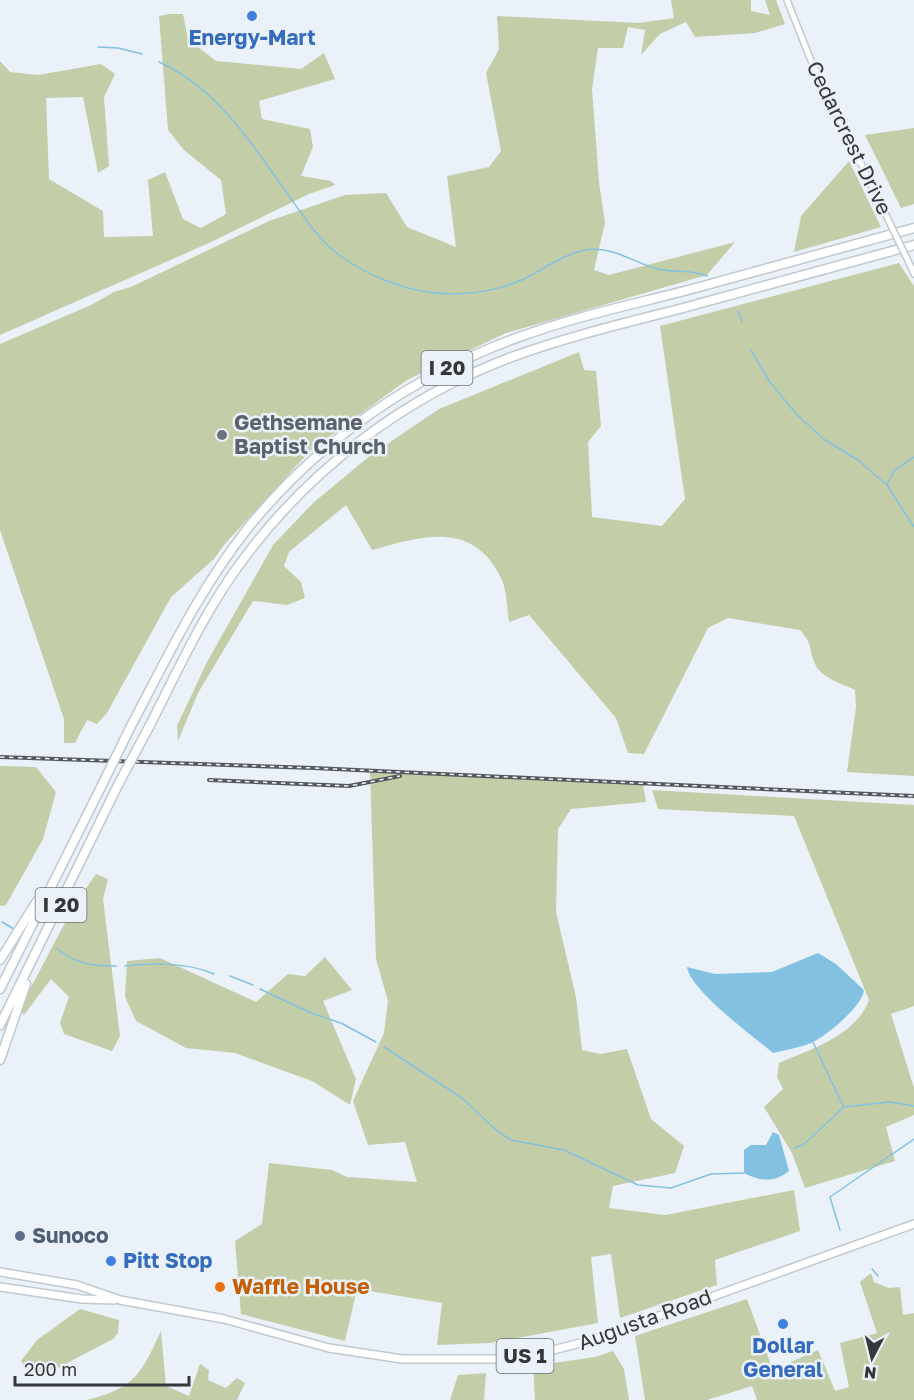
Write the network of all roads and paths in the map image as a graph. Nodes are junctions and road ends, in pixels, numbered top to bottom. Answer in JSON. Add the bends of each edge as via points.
{"nodes":[{"id":1,"x":787,"y":0,"type":"edge"},
{"id":2,"x":914,"y":228,"type":"edge"},
{"id":3,"x":914,"y":245,"type":"edge"},
{"id":4,"x":914,"y":274,"type":"edge"},
{"id":5,"x":70,"y":846,"type":"junction"},
{"id":6,"x":36,"y":954,"type":"junction"},
{"id":7,"x":0,"y":960,"type":"edge"},
{"id":8,"x":0,"y":989,"type":"edge"},
{"id":9,"x":0,"y":1025,"type":"edge"},
{"id":10,"x":0,"y":1060,"type":"edge"},
{"id":11,"x":914,"y":1224,"type":"edge"},
{"id":12,"x":0,"y":1272,"type":"edge"},
{"id":13,"x":0,"y":1287,"type":"edge"},
{"id":14,"x":120,"y":1300,"type":"junction"}],
"edges":[{"from":1,"to":4,"type":"street","name":"Cedarcrest Drive","bridge":true,"via":[[812,63]]},
{"from":2,"to":5,"type":"highway","number":"I 20","bridge":true,"via":[[540,330],[460,362],[354,425],[301,471],[249,527],[200,596]]},
{"from":3,"to":6,"type":"highway","number":"I 20","bridge":true,"via":[[539,348],[474,373],[393,417],[333,463],[259,540],[202,622]]},
{"from":5,"to":7,"type":"highway"},
{"from":5,"to":8,"type":"highway","number":"I 20"},
{"from":6,"to":9,"type":"highway","number":"I 20"},
{"from":6,"to":10,"type":"highway"},
{"from":11,"to":14,"type":"main road","name":"Augusta Road","number":"US 1","via":[[592,1340],[512,1358],[383,1357],[328,1348],[224,1319]]},
{"from":12,"to":14,"type":"main road","name":"Augusta Road","number":"US 1","via":[[77,1285]]},
{"from":13,"to":14,"type":"main road","name":"Augusta Road","number":"US 1","via":[[82,1299]]}]}
